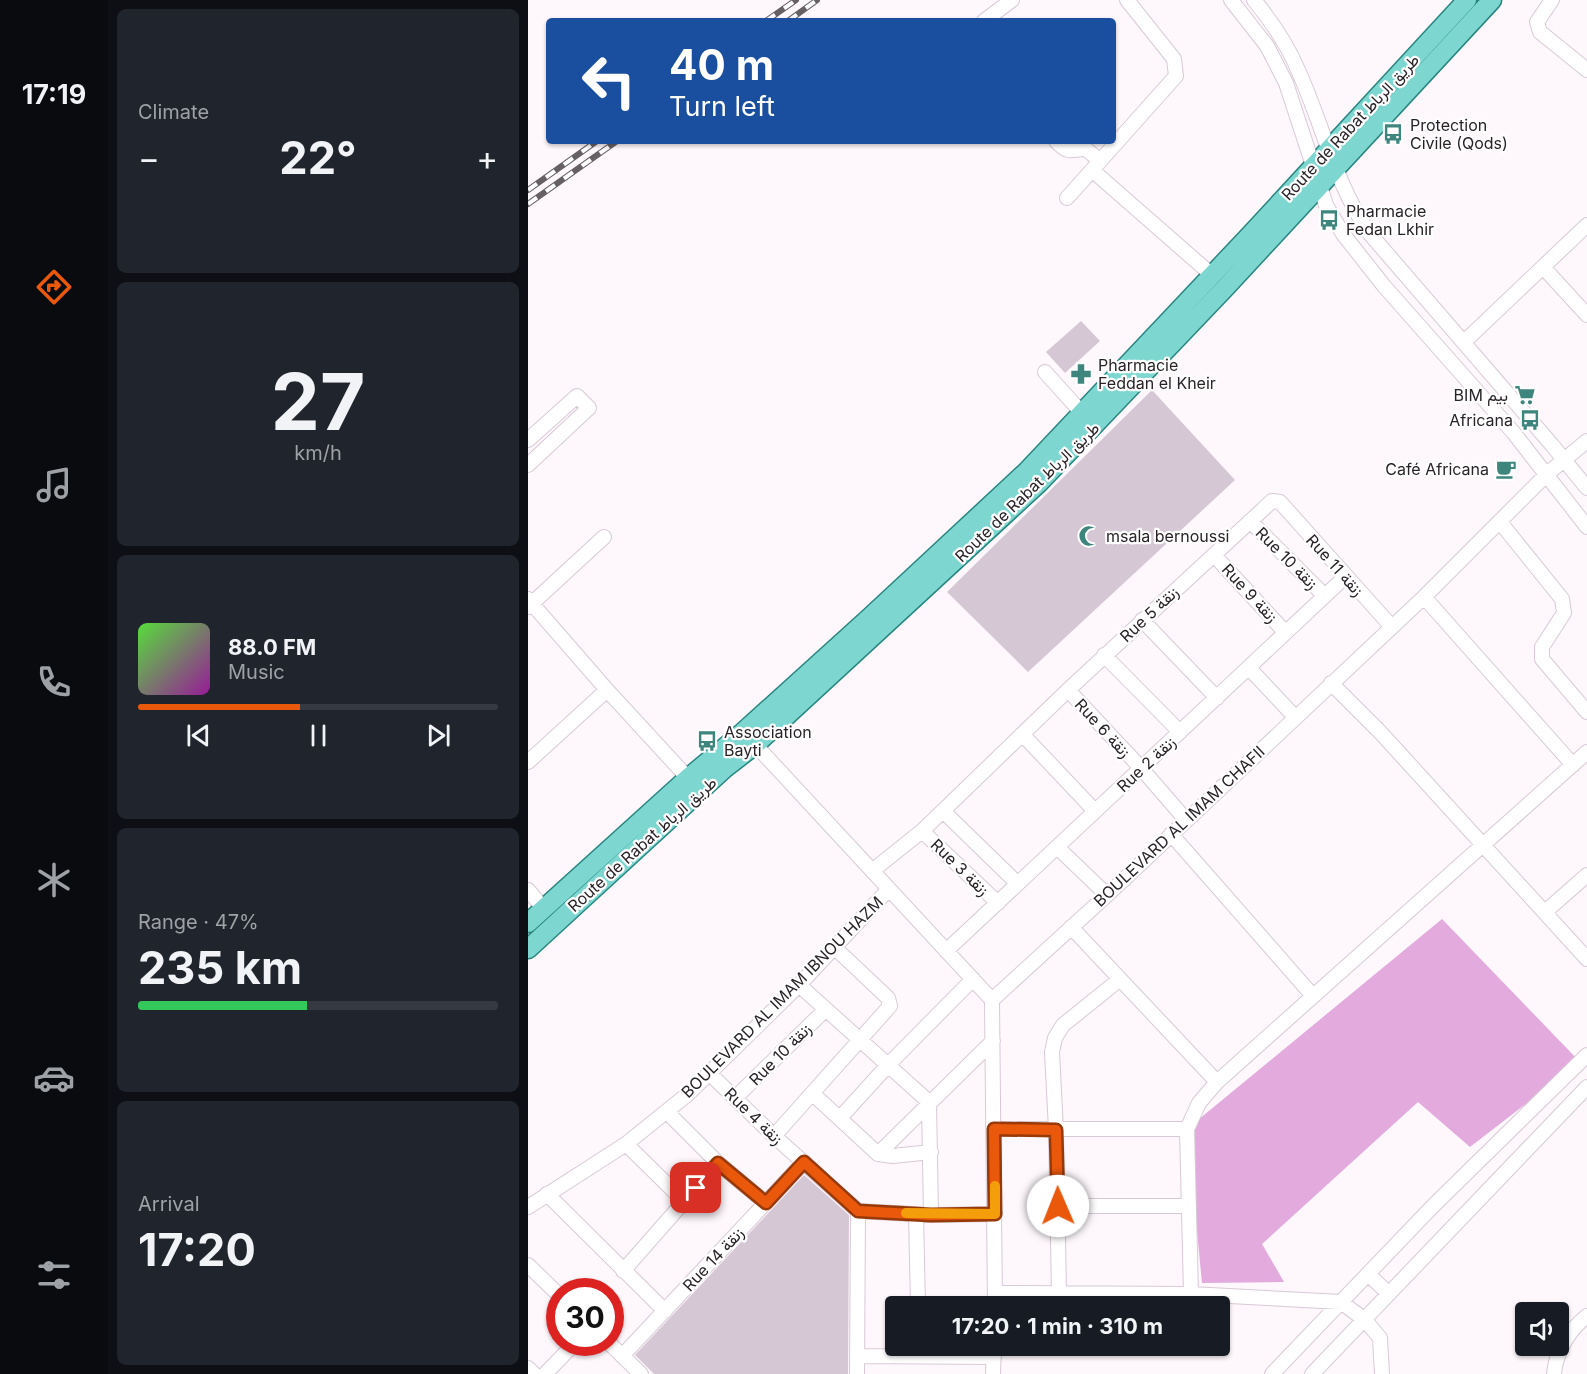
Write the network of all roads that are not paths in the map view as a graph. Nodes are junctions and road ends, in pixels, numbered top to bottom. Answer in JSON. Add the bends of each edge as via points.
{"nodes":[{"id":1,"x":1012,"y":0,"type":"edge"},
{"id":2,"x":1127,"y":0,"type":"edge"},
{"id":3,"x":1231,"y":0,"type":"edge"},
{"id":4,"x":1254,"y":0,"type":"edge"},
{"id":5,"x":1467,"y":0,"type":"edge"},
{"id":6,"x":1492,"y":0,"type":"edge"},
{"id":7,"x":1552,"y":0,"type":"edge"},
{"id":8,"x":988,"y":18,"type":"edge"},
{"id":9,"x":1587,"y":70,"type":"edge"},
{"id":10,"x":1116,"y":143,"type":"edge"},
{"id":11,"x":1059,"y":144,"type":"edge"},
{"id":12,"x":1115,"y":144,"type":"edge"},
{"id":13,"x":1328,"y":150,"type":"junction"},
{"id":14,"x":1096,"y":165,"type":"junction"},
{"id":15,"x":1312,"y":167,"type":"junction"},
{"id":16,"x":1335,"y":169,"type":"junction"},
{"id":17,"x":1320,"y":187,"type":"junction"},
{"id":18,"x":1067,"y":198,"type":"dead end"},
{"id":19,"x":1587,"y":225,"type":"edge"},
{"id":20,"x":1544,"y":267,"type":"junction"},
{"id":21,"x":1212,"y":275,"type":"junction"},
{"id":22,"x":1587,"y":315,"type":"edge"},
{"id":23,"x":1464,"y":342,"type":"junction"},
{"id":24,"x":1045,"y":372,"type":"dead end"},
{"id":25,"x":1082,"y":413,"type":"junction"},
{"id":26,"x":528,"y":440,"type":"edge"},
{"id":27,"x":1587,"y":441,"type":"edge"},
{"id":28,"x":530,"y":459,"type":"edge"},
{"id":29,"x":1564,"y":459,"type":"junction"},
{"id":30,"x":1547,"y":474,"type":"junction"},
{"id":31,"x":1587,"y":488,"type":"edge"},
{"id":32,"x":1280,"y":502,"type":"joint"},
{"id":33,"x":1250,"y":521,"type":"junction"},
{"id":34,"x":1500,"y":522,"type":"junction"},
{"id":35,"x":1587,"y":527,"type":"edge"},
{"id":36,"x":604,"y":537,"type":"dead end"},
{"id":37,"x":1214,"y":555,"type":"junction"},
{"id":38,"x":1346,"y":577,"type":"junction"},
{"id":39,"x":1324,"y":595,"type":"junction"},
{"id":40,"x":1424,"y":597,"type":"junction"},
{"id":41,"x":529,"y":603,"type":"edge"},
{"id":42,"x":1142,"y":620,"type":"junction"},
{"id":43,"x":1392,"y":627,"type":"junction"},
{"id":44,"x":1285,"y":632,"type":"junction"},
{"id":45,"x":1104,"y":655,"type":"junction"},
{"id":46,"x":1249,"y":668,"type":"junction"},
{"id":47,"x":1331,"y":683,"type":"junction"},
{"id":48,"x":607,"y":690,"type":"junction"},
{"id":49,"x":1068,"y":690,"type":"junction"},
{"id":50,"x":1217,"y":698,"type":"junction"},
{"id":51,"x":1587,"y":712,"type":"edge"},
{"id":52,"x":1295,"y":717,"type":"junction"},
{"id":53,"x":1180,"y":732,"type":"junction"},
{"id":54,"x":1022,"y":734,"type":"junction"},
{"id":55,"x":749,"y":738,"type":"junction"},
{"id":56,"x":1587,"y":752,"type":"edge"},
{"id":57,"x":528,"y":762,"type":"edge"},
{"id":58,"x":1573,"y":765,"type":"junction"},
{"id":59,"x":1141,"y":768,"type":"junction"},
{"id":60,"x":688,"y":778,"type":"junction"},
{"id":61,"x":943,"y":811,"type":"junction"},
{"id":62,"x":1095,"y":811,"type":"junction"},
{"id":63,"x":1186,"y":820,"type":"junction"},
{"id":64,"x":922,"y":831,"type":"junction"},
{"id":65,"x":1171,"y":834,"type":"junction"},
{"id":66,"x":1483,"y":845,"type":"junction"},
{"id":67,"x":1057,"y":847,"type":"junction"},
{"id":68,"x":872,"y":871,"type":"junction"},
{"id":69,"x":1587,"y":874,"type":"edge"},
{"id":70,"x":1017,"y":884,"type":"junction"},
{"id":71,"x":889,"y":889,"type":"junction"},
{"id":72,"x":528,"y":890,"type":"edge"},
{"id":73,"x":1107,"y":895,"type":"junction"},
{"id":74,"x":998,"y":903,"type":"junction"},
{"id":75,"x":544,"y":909,"type":"junction"},
{"id":76,"x":1545,"y":912,"type":"junction"},
{"id":77,"x":528,"y":923,"type":"edge"},
{"id":78,"x":1071,"y":927,"type":"junction"},
{"id":79,"x":834,"y":947,"type":"junction"},
{"id":80,"x":528,"y":948,"type":"edge"},
{"id":81,"x":946,"y":951,"type":"junction"},
{"id":82,"x":1587,"y":959,"type":"edge"},
{"id":83,"x":973,"y":979,"type":"junction"},
{"id":84,"x":1119,"y":980,"type":"junction"},
{"id":85,"x":799,"y":985,"type":"junction"},
{"id":86,"x":1313,"y":996,"type":"junction"},
{"id":87,"x":992,"y":1000,"type":"junction"},
{"id":88,"x":825,"y":1010,"type":"junction"},
{"id":89,"x":860,"y":1041,"type":"junction"},
{"id":90,"x":993,"y":1041,"type":"junction"},
{"id":91,"x":1587,"y":1055,"type":"edge"},
{"id":92,"x":889,"y":1064,"type":"junction"},
{"id":93,"x":709,"y":1073,"type":"junction"},
{"id":94,"x":1217,"y":1082,"type":"junction"},
{"id":95,"x":1587,"y":1087,"type":"edge"},
{"id":96,"x":813,"y":1094,"type":"junction"},
{"id":97,"x":735,"y":1098,"type":"junction"},
{"id":98,"x":929,"y":1102,"type":"junction"},
{"id":99,"x":666,"y":1112,"type":"junction"},
{"id":100,"x":840,"y":1118,"type":"junction"},
{"id":101,"x":994,"y":1129,"type":"junction"},
{"id":102,"x":1056,"y":1130,"type":"junction"},
{"id":103,"x":1187,"y":1130,"type":"junction"},
{"id":104,"x":774,"y":1136,"type":"junction"},
{"id":105,"x":626,"y":1144,"type":"junction"},
{"id":106,"x":931,"y":1152,"type":"junction"},
{"id":107,"x":878,"y":1154,"type":"junction"},
{"id":108,"x":804,"y":1162,"type":"junction"},
{"id":109,"x":718,"y":1163,"type":"junction"},
{"id":110,"x":547,"y":1194,"type":"junction"},
{"id":111,"x":684,"y":1201,"type":"junction"},
{"id":112,"x":766,"y":1203,"type":"junction"},
{"id":113,"x":1058,"y":1206,"type":"junction"},
{"id":114,"x":1189,"y":1206,"type":"junction"},
{"id":115,"x":528,"y":1207,"type":"edge"},
{"id":116,"x":858,"y":1211,"type":"junction"},
{"id":117,"x":916,"y":1214,"type":"junction"},
{"id":118,"x":995,"y":1214,"type":"junction"},
{"id":119,"x":931,"y":1215,"type":"junction"},
{"id":120,"x":528,"y":1265,"type":"edge"},
{"id":121,"x":623,"y":1271,"type":"junction"},
{"id":122,"x":1368,"y":1274,"type":"junction"},
{"id":123,"x":546,"y":1282,"type":"edge"},
{"id":124,"x":1059,"y":1293,"type":"junction"},
{"id":125,"x":1191,"y":1294,"type":"junction"},
{"id":126,"x":1389,"y":1294,"type":"junction"},
{"id":127,"x":918,"y":1296,"type":"edge"},
{"id":128,"x":995,"y":1296,"type":"edge"},
{"id":129,"x":1032,"y":1296,"type":"edge"},
{"id":130,"x":1341,"y":1302,"type":"junction"},
{"id":131,"x":665,"y":1311,"type":"junction"},
{"id":132,"x":1587,"y":1316,"type":"edge"},
{"id":133,"x":1365,"y":1320,"type":"junction"},
{"id":134,"x":624,"y":1354,"type":"edge"},
{"id":135,"x":885,"y":1354,"type":"edge"},
{"id":136,"x":562,"y":1356,"type":"edge"},
{"id":137,"x":622,"y":1356,"type":"edge"},
{"id":138,"x":857,"y":1356,"type":"junction"},
{"id":139,"x":994,"y":1356,"type":"edge"},
{"id":140,"x":528,"y":1368,"type":"edge"},
{"id":141,"x":534,"y":1374,"type":"edge"},
{"id":142,"x":545,"y":1374,"type":"edge"},
{"id":143,"x":641,"y":1374,"type":"edge"},
{"id":144,"x":857,"y":1374,"type":"edge"},
{"id":145,"x":993,"y":1374,"type":"edge"},
{"id":146,"x":1272,"y":1374,"type":"edge"},
{"id":147,"x":1312,"y":1374,"type":"edge"},
{"id":148,"x":1382,"y":1374,"type":"edge"},
{"id":149,"x":1554,"y":1374,"type":"edge"}],
"edges":[{"from":1,"to":8,"type":"street"},
{"from":2,"to":10,"type":"street","via":[[1174,59],[1176,76]]},
{"from":3,"to":15,"type":"street","via":[[1267,46],[1286,83]]},
{"from":4,"to":13,"type":"street","via":[[1293,59]]},
{"from":5,"to":13,"type":"main road","name":"Route de Rabat طريق الرباط"},
{"from":6,"to":16,"type":"main road","name":"Route de Rabat طريق الرباط"},
{"from":7,"to":9,"type":"street","via":[[1537,22],[1540,32]]},
{"from":11,"to":14,"type":"street","via":[[1069,152],[1086,149]]},
{"from":12,"to":14,"type":"street"},
{"from":13,"to":15,"type":"main road","name":"Route de Rabat طريق الرباط"},
{"from":13,"to":16,"type":"street"},
{"from":14,"to":18,"type":"street"},
{"from":14,"to":21,"type":"street"},
{"from":15,"to":17,"type":"street"},
{"from":15,"to":21,"type":"main road","name":"Route de Rabat طريق الرباط"},
{"from":16,"to":17,"type":"main road","name":"Route de Rabat طريق الرباط"},
{"from":16,"to":23,"type":"street","via":[[1370,234]]},
{"from":17,"to":30,"type":"street","via":[[1326,205],[1353,248]]},
{"from":17,"to":55,"type":"main road","name":"Route de Rabat طريق الرباط","via":[[1039,483]]},
{"from":19,"to":20,"type":"street"},
{"from":20,"to":22,"type":"street"},
{"from":20,"to":23,"type":"street"},
{"from":21,"to":25,"type":"main road","name":"Route de Rabat طريق الرباط"},
{"from":23,"to":29,"type":"street"},
{"from":24,"to":25,"type":"street"},
{"from":25,"to":55,"type":"main road","name":"Route de Rabat طريق الرباط","via":[[1027,471],[869,618]]},
{"from":26,"to":28,"type":"street","via":[[577,396],[589,408]]},
{"from":27,"to":29,"type":"street","name":"BOULEVARD AL IMAM CHAFII"},
{"from":29,"to":30,"type":"street","name":"BOULEVARD AL IMAM CHAFII"},
{"from":29,"to":31,"type":"street"},
{"from":30,"to":34,"type":"street","name":"BOULEVARD AL IMAM CHAFII"},
{"from":30,"to":35,"type":"street"},
{"from":32,"to":33,"type":"street","name":"Rue 5 زنقة","via":[[1272,501]]},
{"from":32,"to":38,"type":"street","name":"Rue 11 زنقة"},
{"from":33,"to":37,"type":"street","name":"Rue 5 زنقة"},
{"from":33,"to":39,"type":"street","name":"Rue 10 زنقة"},
{"from":34,"to":40,"type":"street","name":"BOULEVARD AL IMAM CHAFII"},
{"from":34,"to":51,"type":"street","via":[[1562,599],[1564,613],[1542,646],[1542,659]]},
{"from":36,"to":41,"type":"street"},
{"from":37,"to":42,"type":"street","name":"Rue 5 زنقة"},
{"from":37,"to":44,"type":"street","name":"Rue 9 زنقة"},
{"from":38,"to":39,"type":"street","name":"Rue 2 زنقة"},
{"from":38,"to":43,"type":"street","name":"Rue 11 زنقة"},
{"from":39,"to":44,"type":"street","name":"Rue 2 زنقة"},
{"from":40,"to":43,"type":"street","name":"BOULEVARD AL IMAM CHAFII"},
{"from":40,"to":58,"type":"street"},
{"from":41,"to":48,"type":"street"},
{"from":42,"to":45,"type":"street","name":"Rue 5 زنقة"},
{"from":42,"to":50,"type":"street"},
{"from":43,"to":47,"type":"street","name":"BOULEVARD AL IMAM CHAFII"},
{"from":44,"to":46,"type":"street","name":"Rue 2 زنقة"},
{"from":45,"to":49,"type":"street","name":"Rue 5 زنقة"},
{"from":45,"to":53,"type":"street"},
{"from":46,"to":50,"type":"street","name":"Rue 2 زنقة"},
{"from":46,"to":52,"type":"street"},
{"from":47,"to":52,"type":"street","name":"BOULEVARD AL IMAM CHAFII"},
{"from":47,"to":66,"type":"street"},
{"from":48,"to":57,"type":"street"},
{"from":48,"to":60,"type":"street"},
{"from":49,"to":54,"type":"street","name":"Rue 5 زنقة"},
{"from":49,"to":59,"type":"street","name":"Rue 6 زنقة"},
{"from":50,"to":53,"type":"street","name":"Rue 2 زنقة"},
{"from":52,"to":63,"type":"street","name":"BOULEVARD AL IMAM CHAFII"},
{"from":53,"to":59,"type":"street","name":"Rue 2 زنقة"},
{"from":54,"to":61,"type":"street","name":"Rue 5 زنقة"},
{"from":54,"to":62,"type":"street"},
{"from":55,"to":60,"type":"main road","name":"Route de Rabat طريق الرباط"},
{"from":55,"to":68,"type":"street"},
{"from":55,"to":80,"type":"main road","name":"Route de Rabat طريق الرباط","via":[[724,770]]},
{"from":56,"to":58,"type":"street"},
{"from":58,"to":66,"type":"street"},
{"from":59,"to":62,"type":"street","name":"Rue 2 زنقة"},
{"from":59,"to":63,"type":"street","name":"Rue 6 زنقة"},
{"from":60,"to":75,"type":"main road","name":"Route de Rabat طريق الرباط"},
{"from":61,"to":64,"type":"street","name":"Rue 5 زنقة"},
{"from":61,"to":70,"type":"street"},
{"from":62,"to":67,"type":"street","name":"Rue 2 زنقة"},
{"from":63,"to":65,"type":"street","name":"BOULEVARD AL IMAM CHAFII"},
{"from":64,"to":68,"type":"street","name":"Rue 5 زنقة"},
{"from":64,"to":74,"type":"street","name":"Rue 3 زنقة"},
{"from":65,"to":73,"type":"street","name":"BOULEVARD AL IMAM CHAFII"},
{"from":65,"to":86,"type":"street"},
{"from":66,"to":76,"type":"street"},
{"from":66,"to":86,"type":"street"},
{"from":67,"to":70,"type":"street","name":"Rue 2 زنقة"},
{"from":67,"to":73,"type":"street"},
{"from":68,"to":71,"type":"street"},
{"from":69,"to":76,"type":"street"},
{"from":70,"to":74,"type":"street","name":"Rue 2 زنقة"},
{"from":71,"to":79,"type":"street","name":"BOULEVARD AL IMAM IBNOU HAZM"},
{"from":71,"to":81,"type":"street"},
{"from":72,"to":75,"type":"street"},
{"from":73,"to":78,"type":"street","name":"BOULEVARD AL IMAM CHAFII"},
{"from":74,"to":81,"type":"street","name":"Rue 2 زنقة"},
{"from":75,"to":77,"type":"main road","name":"Route de Rabat طريق الرباط"},
{"from":76,"to":82,"type":"street"},
{"from":78,"to":84,"type":"street"},
{"from":78,"to":87,"type":"street","name":"BOULEVARD AL IMAM CHAFII"},
{"from":79,"to":85,"type":"street","name":"BOULEVARD AL IMAM IBNOU HAZM"},
{"from":79,"to":89,"type":"street","via":[[888,998],[891,1006]]},
{"from":81,"to":83,"type":"street"},
{"from":83,"to":87,"type":"street"},
{"from":83,"to":92,"type":"street"},
{"from":84,"to":94,"type":"street"},
{"from":84,"to":102,"type":"street","via":[[1063,1025],[1055,1038],[1052,1052]]},
{"from":85,"to":88,"type":"street"},
{"from":85,"to":93,"type":"street","name":"BOULEVARD AL IMAM IBNOU HAZM"},
{"from":86,"to":94,"type":"street"},
{"from":87,"to":90,"type":"street"},
{"from":88,"to":89,"type":"street"},
{"from":88,"to":97,"type":"street","name":"Rue 10 زنقة"},
{"from":89,"to":92,"type":"street"},
{"from":89,"to":96,"type":"street"},
{"from":90,"to":98,"type":"street"},
{"from":90,"to":101,"type":"street"},
{"from":91,"to":122,"type":"street"},
{"from":92,"to":98,"type":"street"},
{"from":92,"to":100,"type":"street"},
{"from":93,"to":97,"type":"street","name":"Rue 4 زنقة"},
{"from":93,"to":99,"type":"street","name":"BOULEVARD AL IMAM IBNOU HAZM"},
{"from":94,"to":103,"type":"street","via":[[1199,1103]]},
{"from":95,"to":126,"type":"street"},
{"from":96,"to":100,"type":"street"},
{"from":96,"to":104,"type":"street"},
{"from":97,"to":104,"type":"street","name":"Rue 4 زنقة"},
{"from":98,"to":106,"type":"street"},
{"from":98,"to":107,"type":"street"},
{"from":99,"to":105,"type":"street","name":"BOULEVARD AL IMAM IBNOU HAZM"},
{"from":99,"to":109,"type":"street"},
{"from":100,"to":107,"type":"street"},
{"from":101,"to":102,"type":"street"},
{"from":101,"to":118,"type":"street"},
{"from":102,"to":103,"type":"street"},
{"from":102,"to":113,"type":"street"},
{"from":103,"to":114,"type":"street"},
{"from":104,"to":108,"type":"street","name":"Rue 4 زنقة"},
{"from":105,"to":110,"type":"street","name":"BOULEVARD AL IMAM IBNOU HAZM"},
{"from":105,"to":111,"type":"street"},
{"from":106,"to":107,"type":"street"},
{"from":106,"to":119,"type":"street"},
{"from":108,"to":112,"type":"street","name":"Rue 14 زنقة"},
{"from":108,"to":116,"type":"street","name":"Rue 4 زنقة"},
{"from":109,"to":111,"type":"street"},
{"from":109,"to":112,"type":"street"},
{"from":110,"to":115,"type":"street","name":"BOULEVARD AL IMAM IBNOU HAZM"},
{"from":110,"to":121,"type":"street"},
{"from":111,"to":121,"type":"street"},
{"from":112,"to":131,"type":"street","name":"Rue 14 زنقة"},
{"from":113,"to":114,"type":"street"},
{"from":113,"to":124,"type":"street"},
{"from":114,"to":125,"type":"street"},
{"from":116,"to":117,"type":"street"},
{"from":116,"to":138,"type":"street"},
{"from":117,"to":119,"type":"street"},
{"from":117,"to":127,"type":"street"},
{"from":118,"to":119,"type":"street"},
{"from":118,"to":128,"type":"street"},
{"from":120,"to":123,"type":"street"},
{"from":121,"to":131,"type":"street"},
{"from":122,"to":126,"type":"street"},
{"from":122,"to":130,"type":"street"},
{"from":124,"to":125,"type":"street"},
{"from":124,"to":129,"type":"street"},
{"from":125,"to":130,"type":"street"},
{"from":126,"to":133,"type":"street"},
{"from":130,"to":133,"type":"street"},
{"from":130,"to":146,"type":"street"},
{"from":131,"to":134,"type":"street","name":"Rue 14 زنقة"},
{"from":132,"to":149,"type":"street","via":[[1562,1346]]},
{"from":133,"to":147,"type":"street"},
{"from":133,"to":148,"type":"street","via":[[1380,1338]]},
{"from":135,"to":138,"type":"street"},
{"from":136,"to":142,"type":"street"},
{"from":137,"to":143,"type":"street"},
{"from":138,"to":144,"type":"street"},
{"from":139,"to":145,"type":"street"},
{"from":140,"to":141,"type":"street"}]}
